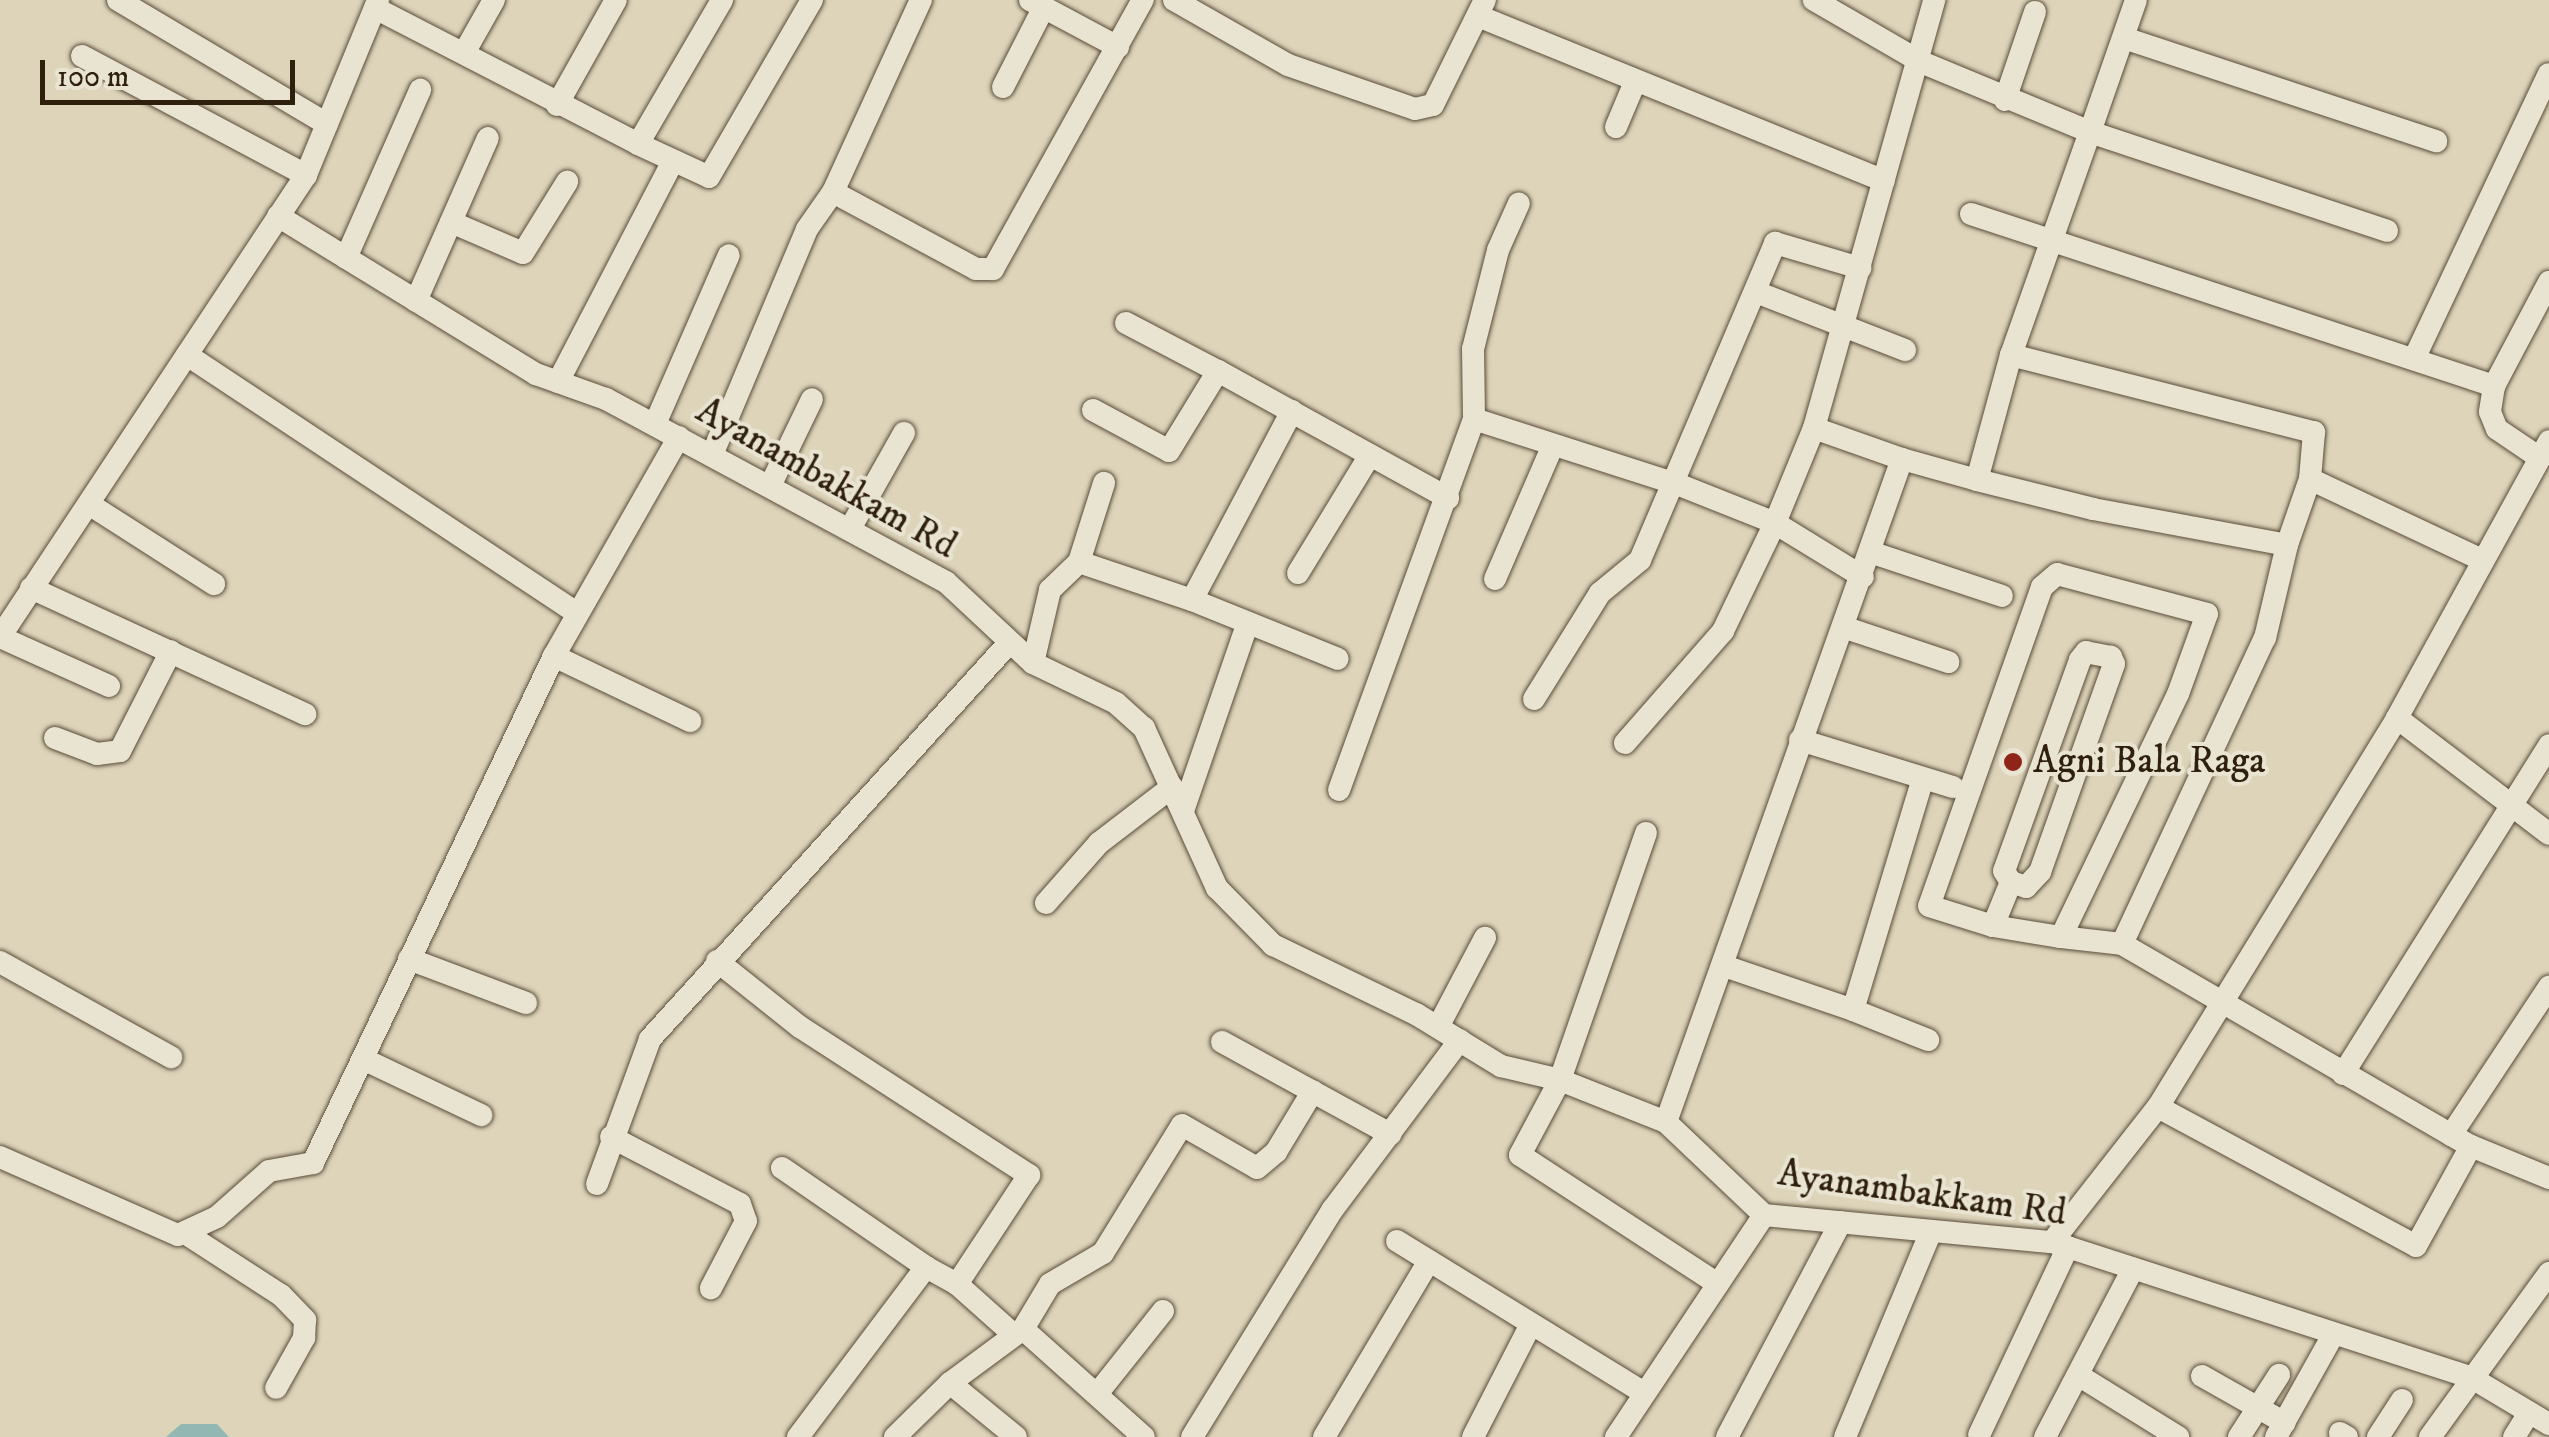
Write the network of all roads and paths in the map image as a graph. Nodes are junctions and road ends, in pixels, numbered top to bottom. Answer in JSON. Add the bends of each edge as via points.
{"nodes":[{"id":1,"x":118,"y":0,"type":"edge"},
{"id":2,"x":494,"y":0,"type":"edge"},
{"id":3,"x":616,"y":0,"type":"edge"},
{"id":4,"x":722,"y":0,"type":"edge"},
{"id":5,"x":812,"y":0,"type":"edge"},
{"id":6,"x":921,"y":0,"type":"edge"},
{"id":7,"x":1143,"y":0,"type":"edge"},
{"id":8,"x":1174,"y":0,"type":"edge"},
{"id":9,"x":1814,"y":0,"type":"edge"},
{"id":10,"x":1934,"y":0,"type":"edge"},
{"id":11,"x":2136,"y":0,"type":"edge"},
{"id":12,"x":377,"y":4,"type":"edge"},
{"id":13,"x":1037,"y":4,"type":"edge"},
{"id":14,"x":1482,"y":8,"type":"edge"},
{"id":15,"x":2035,"y":12,"type":"dead end"},
{"id":16,"x":2124,"y":38,"type":"junction"},
{"id":17,"x":1118,"y":47,"type":"junction"},
{"id":18,"x":464,"y":53,"type":"junction"},
{"id":19,"x":82,"y":56,"type":"dead end"},
{"id":20,"x":1921,"y":62,"type":"junction"},
{"id":21,"x":2549,"y":74,"type":"edge"},
{"id":22,"x":1635,"y":82,"type":"junction"},
{"id":23,"x":1003,"y":87,"type":"dead end"},
{"id":24,"x":420,"y":90,"type":"dead end"},
{"id":25,"x":2005,"y":100,"type":"junction"},
{"id":26,"x":558,"y":105,"type":"junction"},
{"id":27,"x":327,"y":124,"type":"junction"},
{"id":28,"x":1616,"y":127,"type":"dead end"},
{"id":29,"x":2090,"y":132,"type":"junction"},
{"id":30,"x":488,"y":138,"type":"dead end"},
{"id":31,"x":2436,"y":141,"type":"dead end"},
{"id":32,"x":638,"y":144,"type":"junction"},
{"id":33,"x":673,"y":162,"type":"junction"},
{"id":34,"x":306,"y":175,"type":"junction"},
{"id":35,"x":567,"y":182,"type":"dead end"},
{"id":36,"x":1884,"y":182,"type":"junction"},
{"id":37,"x":833,"y":192,"type":"junction"},
{"id":38,"x":1519,"y":204,"type":"dead end"},
{"id":39,"x":1972,"y":214,"type":"dead end"},
{"id":40,"x":278,"y":216,"type":"junction"},
{"id":41,"x":451,"y":222,"type":"junction"},
{"id":42,"x":2387,"y":231,"type":"dead end"},
{"id":43,"x":2050,"y":240,"type":"junction"},
{"id":44,"x":729,"y":255,"type":"dead end"},
{"id":45,"x":346,"y":258,"type":"junction"},
{"id":46,"x":1860,"y":268,"type":"junction"},
{"id":47,"x":2549,"y":282,"type":"edge"},
{"id":48,"x":1756,"y":292,"type":"junction"},
{"id":49,"x":416,"y":301,"type":"junction"},
{"id":50,"x":1126,"y":323,"type":"dead end"},
{"id":51,"x":1844,"y":328,"type":"junction"},
{"id":52,"x":1905,"y":350,"type":"dead end"},
{"id":53,"x":187,"y":354,"type":"junction"},
{"id":54,"x":2011,"y":355,"type":"junction"},
{"id":55,"x":2414,"y":359,"type":"junction"},
{"id":56,"x":1218,"y":370,"type":"junction"},
{"id":57,"x":558,"y":382,"type":"junction"},
{"id":58,"x":2494,"y":386,"type":"junction"},
{"id":59,"x":812,"y":399,"type":"dead end"},
{"id":60,"x":1093,"y":410,"type":"dead end"},
{"id":61,"x":1292,"y":411,"type":"junction"},
{"id":62,"x":1474,"y":419,"type":"junction"},
{"id":63,"x":654,"y":424,"type":"junction"},
{"id":64,"x":1814,"y":428,"type":"junction"},
{"id":65,"x":904,"y":433,"type":"dead end"},
{"id":66,"x":679,"y":437,"type":"junction"},
{"id":67,"x":1552,"y":448,"type":"junction"},
{"id":68,"x":2544,"y":449,"type":"edge"},
{"id":69,"x":712,"y":455,"type":"junction"},
{"id":70,"x":1370,"y":455,"type":"junction"},
{"id":71,"x":1902,"y":459,"type":"junction"},
{"id":72,"x":2310,"y":479,"type":"junction"},
{"id":73,"x":1977,"y":480,"type":"junction"},
{"id":74,"x":1104,"y":483,"type":"dead end"},
{"id":75,"x":771,"y":484,"type":"junction"},
{"id":76,"x":1677,"y":484,"type":"junction"},
{"id":77,"x":1448,"y":498,"type":"junction"},
{"id":78,"x":92,"y":506,"type":"junction"},
{"id":79,"x":1775,"y":523,"type":"junction"},
{"id":80,"x":852,"y":528,"type":"junction"},
{"id":81,"x":2287,"y":545,"type":"junction"},
{"id":82,"x":1870,"y":552,"type":"junction"},
{"id":83,"x":2482,"y":560,"type":"junction"},
{"id":84,"x":1079,"y":562,"type":"junction"},
{"id":85,"x":1298,"y":573,"type":"dead end"},
{"id":86,"x":1863,"y":577,"type":"junction"},
{"id":87,"x":1496,"y":579,"type":"dead end"},
{"id":88,"x":214,"y":584,"type":"dead end"},
{"id":89,"x":31,"y":588,"type":"junction"},
{"id":90,"x":2002,"y":596,"type":"dead end"},
{"id":91,"x":1192,"y":600,"type":"junction"},
{"id":92,"x":577,"y":614,"type":"junction"},
{"id":93,"x":1246,"y":625,"type":"junction"},
{"id":94,"x":1846,"y":628,"type":"junction"},
{"id":95,"x":0,"y":637,"type":"edge"},
{"id":96,"x":1010,"y":642,"type":"junction"},
{"id":97,"x":171,"y":651,"type":"junction"},
{"id":98,"x":554,"y":656,"type":"junction"},
{"id":99,"x":1338,"y":660,"type":"dead end"},
{"id":100,"x":1948,"y":662,"type":"dead end"},
{"id":101,"x":1033,"y":663,"type":"junction"},
{"id":102,"x":109,"y":686,"type":"dead end"},
{"id":103,"x":1534,"y":699,"type":"dead end"},
{"id":104,"x":305,"y":714,"type":"dead end"},
{"id":105,"x":2397,"y":718,"type":"junction"},
{"id":106,"x":690,"y":721,"type":"dead end"},
{"id":107,"x":54,"y":738,"type":"dead end"},
{"id":108,"x":1800,"y":740,"type":"junction"},
{"id":109,"x":1624,"y":743,"type":"dead end"},
{"id":110,"x":2549,"y":745,"type":"edge"},
{"id":111,"x":1924,"y":778,"type":"junction"},
{"id":112,"x":1172,"y":786,"type":"junction"},
{"id":113,"x":1953,"y":787,"type":"dead end"},
{"id":114,"x":1339,"y":790,"type":"dead end"},
{"id":115,"x":1184,"y":808,"type":"junction"},
{"id":116,"x":2513,"y":808,"type":"junction"},
{"id":117,"x":1646,"y":833,"type":"dead end"},
{"id":118,"x":2549,"y":834,"type":"edge"},
{"id":119,"x":2011,"y":882,"type":"junction"},
{"id":120,"x":1046,"y":902,"type":"dead end"},
{"id":121,"x":1993,"y":926,"type":"junction"},
{"id":122,"x":1485,"y":938,"type":"dead end"},
{"id":123,"x":2061,"y":938,"type":"junction"},
{"id":124,"x":2122,"y":944,"type":"junction"},
{"id":125,"x":410,"y":959,"type":"junction"},
{"id":126,"x":717,"y":961,"type":"junction"},
{"id":127,"x":0,"y":962,"type":"edge"},
{"id":128,"x":1724,"y":966,"type":"junction"},
{"id":129,"x":2549,"y":987,"type":"edge"},
{"id":130,"x":2218,"y":1002,"type":"junction"},
{"id":131,"x":526,"y":1003,"type":"dead end"},
{"id":132,"x":1854,"y":1010,"type":"junction"},
{"id":133,"x":1438,"y":1027,"type":"junction"},
{"id":134,"x":1460,"y":1040,"type":"junction"},
{"id":135,"x":1928,"y":1040,"type":"dead end"},
{"id":136,"x":1222,"y":1042,"type":"dead end"},
{"id":137,"x":171,"y":1057,"type":"dead end"},
{"id":138,"x":363,"y":1059,"type":"junction"},
{"id":139,"x":2344,"y":1074,"type":"junction"},
{"id":140,"x":1560,"y":1080,"type":"junction"},
{"id":141,"x":1313,"y":1092,"type":"junction"},
{"id":142,"x":2158,"y":1107,"type":"junction"},
{"id":143,"x":481,"y":1115,"type":"dead end"},
{"id":144,"x":1666,"y":1122,"type":"junction"},
{"id":145,"x":1390,"y":1134,"type":"junction"},
{"id":146,"x":611,"y":1138,"type":"junction"},
{"id":147,"x":2461,"y":1140,"type":"junction"},
{"id":148,"x":0,"y":1157,"type":"edge"},
{"id":149,"x":782,"y":1168,"type":"dead end"},
{"id":150,"x":2549,"y":1178,"type":"edge"},
{"id":151,"x":597,"y":1184,"type":"dead end"},
{"id":152,"x":1764,"y":1215,"type":"junction"},
{"id":153,"x":1840,"y":1222,"type":"junction"},
{"id":154,"x":1931,"y":1231,"type":"junction"},
{"id":155,"x":184,"y":1233,"type":"junction"},
{"id":156,"x":1397,"y":1241,"type":"dead end"},
{"id":157,"x":2060,"y":1244,"type":"junction"},
{"id":158,"x":1429,"y":1261,"type":"junction"},
{"id":159,"x":926,"y":1268,"type":"junction"},
{"id":160,"x":2133,"y":1269,"type":"junction"},
{"id":161,"x":2549,"y":1273,"type":"edge"},
{"id":162,"x":957,"y":1284,"type":"junction"},
{"id":163,"x":1718,"y":1284,"type":"junction"},
{"id":164,"x":711,"y":1288,"type":"dead end"},
{"id":165,"x":1163,"y":1311,"type":"dead end"},
{"id":166,"x":1531,"y":1324,"type":"junction"},
{"id":167,"x":1019,"y":1332,"type":"junction"},
{"id":168,"x":2333,"y":1335,"type":"junction"},
{"id":169,"x":2078,"y":1375,"type":"junction"},
{"id":170,"x":2280,"y":1375,"type":"dead end"},
{"id":171,"x":2202,"y":1376,"type":"dead end"},
{"id":172,"x":2472,"y":1378,"type":"junction"},
{"id":173,"x":950,"y":1383,"type":"junction"},
{"id":174,"x":276,"y":1388,"type":"dead end"},
{"id":175,"x":1644,"y":1393,"type":"junction"},
{"id":176,"x":1096,"y":1394,"type":"junction"},
{"id":177,"x":2402,"y":1400,"type":"dead end"},
{"id":178,"x":2259,"y":1409,"type":"junction"},
{"id":179,"x":2539,"y":1419,"type":"edge"},
{"id":180,"x":2280,"y":1430,"type":"edge"},
{"id":181,"x":1979,"y":1435,"type":"edge"},
{"id":182,"x":798,"y":1437,"type":"edge"},
{"id":183,"x":895,"y":1437,"type":"edge"},
{"id":184,"x":1016,"y":1437,"type":"edge"},
{"id":185,"x":1144,"y":1437,"type":"edge"},
{"id":186,"x":1192,"y":1437,"type":"edge"},
{"id":187,"x":1324,"y":1437,"type":"edge"},
{"id":188,"x":1473,"y":1437,"type":"edge"},
{"id":189,"x":1616,"y":1437,"type":"edge"},
{"id":190,"x":1728,"y":1437,"type":"edge"},
{"id":191,"x":1845,"y":1437,"type":"edge"},
{"id":192,"x":2046,"y":1437,"type":"edge"},
{"id":193,"x":2178,"y":1437,"type":"edge"},
{"id":194,"x":2239,"y":1437,"type":"edge"},
{"id":195,"x":2378,"y":1437,"type":"edge"},
{"id":196,"x":2430,"y":1437,"type":"edge"},
{"id":197,"x":2514,"y":1437,"type":"edge"}],
"edges":[{"from":1,"to":27,"type":"street"},
{"from":2,"to":18,"type":"street"},
{"from":3,"to":26,"type":"street"},
{"from":4,"to":32,"type":"street"},
{"from":5,"to":33,"type":"street","via":[[710,176]]},
{"from":6,"to":37,"type":"street"},
{"from":7,"to":17,"type":"street"},
{"from":8,"to":14,"type":"street","via":[[1288,66],[1415,109],[1433,105]]},
{"from":9,"to":20,"type":"street"},
{"from":10,"to":20,"type":"street"},
{"from":11,"to":16,"type":"street"},
{"from":12,"to":18,"type":"street"},
{"from":12,"to":27,"type":"street"},
{"from":13,"to":17,"type":"street"},
{"from":13,"to":23,"type":"street"},
{"from":14,"to":22,"type":"street"},
{"from":15,"to":25,"type":"street"},
{"from":16,"to":29,"type":"street"},
{"from":16,"to":31,"type":"street"},
{"from":17,"to":37,"type":"street","via":[[993,269],[976,268]]},
{"from":18,"to":26,"type":"street"},
{"from":19,"to":34,"type":"street"},
{"from":20,"to":25,"type":"street"},
{"from":20,"to":36,"type":"street"},
{"from":21,"to":55,"type":"street"},
{"from":22,"to":28,"type":"street"},
{"from":22,"to":36,"type":"street"},
{"from":24,"to":45,"type":"street"},
{"from":25,"to":29,"type":"street"},
{"from":26,"to":32,"type":"street"},
{"from":27,"to":34,"type":"street"},
{"from":29,"to":42,"type":"street"},
{"from":29,"to":43,"type":"street"},
{"from":30,"to":41,"type":"street"},
{"from":32,"to":33,"type":"street"},
{"from":33,"to":57,"type":"street"},
{"from":34,"to":40,"type":"street"},
{"from":35,"to":41,"type":"street","via":[[523,253]]},
{"from":36,"to":46,"type":"street"},
{"from":37,"to":69,"type":"street","via":[[807,230]]},
{"from":38,"to":62,"type":"street","via":[[1498,250],[1473,350]]},
{"from":39,"to":43,"type":"street"},
{"from":40,"to":45,"type":"street","name":"Ayanambakkam Rd"},
{"from":40,"to":53,"type":"street"},
{"from":41,"to":49,"type":"street"},
{"from":43,"to":54,"type":"street"},
{"from":43,"to":55,"type":"street"},
{"from":44,"to":63,"type":"street"},
{"from":45,"to":49,"type":"street","name":"Ayanambakkam Rd"},
{"from":46,"to":48,"type":"street","via":[[1775,242]]},
{"from":46,"to":51,"type":"street"},
{"from":47,"to":58,"type":"street"},
{"from":48,"to":51,"type":"street"},
{"from":48,"to":76,"type":"street"},
{"from":49,"to":57,"type":"street","name":"Ayanambakkam Rd"},
{"from":50,"to":56,"type":"street"},
{"from":51,"to":52,"type":"street"},
{"from":51,"to":64,"type":"street"},
{"from":53,"to":78,"type":"street"},
{"from":53,"to":92,"type":"street"},
{"from":54,"to":72,"type":"street","via":[[2314,432]]},
{"from":54,"to":73,"type":"street"},
{"from":55,"to":58,"type":"street"},
{"from":56,"to":60,"type":"street","via":[[1169,451]]},
{"from":56,"to":61,"type":"street"},
{"from":57,"to":63,"type":"street","name":"Ayanambakkam Rd"},
{"from":58,"to":68,"type":"street","via":[[2490,412],[2497,429]]},
{"from":59,"to":75,"type":"street"},
{"from":61,"to":70,"type":"street"},
{"from":61,"to":91,"type":"street"},
{"from":62,"to":67,"type":"street"},
{"from":62,"to":77,"type":"street"},
{"from":63,"to":66,"type":"street","name":"Ayanambakkam Rd"},
{"from":64,"to":71,"type":"street"},
{"from":64,"to":79,"type":"street"},
{"from":65,"to":80,"type":"street"},
{"from":66,"to":69,"type":"street","name":"Ayanambakkam Rd"},
{"from":66,"to":92,"type":"street"},
{"from":67,"to":76,"type":"street"},
{"from":67,"to":87,"type":"street"},
{"from":68,"to":83,"type":"street"},
{"from":69,"to":75,"type":"street","name":"Ayanambakkam Rd"},
{"from":70,"to":77,"type":"street"},
{"from":70,"to":85,"type":"street"},
{"from":71,"to":73,"type":"street"},
{"from":71,"to":82,"type":"street"},
{"from":72,"to":81,"type":"street"},
{"from":72,"to":83,"type":"street"},
{"from":73,"to":81,"type":"street","via":[[2093,510]]},
{"from":74,"to":84,"type":"street"},
{"from":75,"to":80,"type":"street","name":"Ayanambakkam Rd"},
{"from":76,"to":79,"type":"street"},
{"from":76,"to":103,"type":"street","via":[[1640,560],[1600,594]]},
{"from":77,"to":114,"type":"street","via":[[1380,665]]},
{"from":78,"to":88,"type":"street"},
{"from":78,"to":89,"type":"street"},
{"from":79,"to":86,"type":"street"},
{"from":79,"to":109,"type":"street","via":[[1723,631]]},
{"from":80,"to":96,"type":"street","name":"Ayanambakkam Rd","via":[[946,582]]},
{"from":81,"to":124,"type":"street","via":[[2265,638]]},
{"from":82,"to":86,"type":"street"},
{"from":82,"to":90,"type":"street"},
{"from":83,"to":105,"type":"street"},
{"from":84,"to":91,"type":"street"},
{"from":84,"to":101,"type":"street","via":[[1050,590]]},
{"from":86,"to":94,"type":"street"},
{"from":89,"to":95,"type":"street"},
{"from":89,"to":97,"type":"street"},
{"from":91,"to":93,"type":"street"},
{"from":92,"to":98,"type":"street"},
{"from":93,"to":99,"type":"street"},
{"from":93,"to":115,"type":"street"},
{"from":94,"to":100,"type":"street"},
{"from":94,"to":108,"type":"street"},
{"from":95,"to":102,"type":"street"},
{"from":96,"to":101,"type":"street","name":"Ayanambakkam Rd"},
{"from":96,"to":126,"type":"street"},
{"from":97,"to":104,"type":"street"},
{"from":97,"to":107,"type":"street","via":[[120,751],[98,754]]},
{"from":98,"to":106,"type":"street"},
{"from":98,"to":125,"type":"street"},
{"from":101,"to":112,"type":"street","name":"Ayanambakkam Rd","via":[[1116,703],[1144,728]]},
{"from":105,"to":116,"type":"street"},
{"from":105,"to":130,"type":"street"},
{"from":108,"to":111,"type":"street"},
{"from":108,"to":128,"type":"street"},
{"from":110,"to":116,"type":"street"},
{"from":111,"to":113,"type":"street"},
{"from":111,"to":132,"type":"street"},
{"from":112,"to":115,"type":"street","name":"Ayanambakkam Rd"},
{"from":112,"to":120,"type":"street","via":[[1099,843]]},
{"from":115,"to":133,"type":"street","name":"Ayanambakkam Rd","via":[[1216,888],[1273,945]]},
{"from":116,"to":118,"type":"street"},
{"from":116,"to":139,"type":"street"},
{"from":117,"to":140,"type":"street"},
{"from":119,"to":119,"type":"street","via":[[2004,871],[2080,660],[2086,652],[2111,657],[2114,664],[2040,872],[2026,887]]},
{"from":119,"to":121,"type":"street"},
{"from":121,"to":123,"type":"street"},
{"from":121,"to":123,"type":"street","via":[[1930,906],[2042,588],[2057,574],[2207,614],[2178,694]]},
{"from":122,"to":133,"type":"street"},
{"from":123,"to":124,"type":"street"},
{"from":124,"to":130,"type":"street"},
{"from":125,"to":131,"type":"street"},
{"from":125,"to":138,"type":"street"},
{"from":126,"to":146,"type":"street","via":[[650,1039]]},
{"from":126,"to":162,"type":"street","via":[[800,1027],[1028,1174]]},
{"from":127,"to":137,"type":"street"},
{"from":128,"to":132,"type":"street"},
{"from":128,"to":144,"type":"street"},
{"from":129,"to":147,"type":"street"},
{"from":130,"to":139,"type":"street"},
{"from":130,"to":142,"type":"street"},
{"from":132,"to":135,"type":"street"},
{"from":133,"to":134,"type":"street","name":"Ayanambakkam Rd"},
{"from":134,"to":140,"type":"street","name":"Ayanambakkam Rd","via":[[1501,1066]]},
{"from":134,"to":145,"type":"street"},
{"from":136,"to":141,"type":"street"},
{"from":138,"to":143,"type":"street"},
{"from":138,"to":155,"type":"street","via":[[313,1163],[269,1172],[217,1217]]},
{"from":139,"to":147,"type":"street"},
{"from":140,"to":144,"type":"street","name":"Ayanambakkam Rd"},
{"from":140,"to":163,"type":"street","via":[[1521,1146],[1525,1164]]},
{"from":141,"to":145,"type":"street"},
{"from":141,"to":167,"type":"street","via":[[1276,1152],[1256,1168],[1182,1125],[1103,1253],[1050,1284]]},
{"from":142,"to":147,"type":"street","via":[[2416,1246]]},
{"from":142,"to":157,"type":"street"},
{"from":144,"to":152,"type":"street","name":"Ayanambakkam Rd"},
{"from":145,"to":186,"type":"street","via":[[1333,1210]]},
{"from":146,"to":151,"type":"street"},
{"from":146,"to":164,"type":"street","via":[[744,1210],[746,1221]]},
{"from":147,"to":150,"type":"street"},
{"from":148,"to":155,"type":"street","via":[[151,1228]]},
{"from":149,"to":159,"type":"street"},
{"from":152,"to":153,"type":"street","name":"Ayanambakkam Rd"},
{"from":152,"to":163,"type":"street"},
{"from":153,"to":154,"type":"street","name":"Ayanambakkam Rd"},
{"from":153,"to":190,"type":"street"},
{"from":154,"to":157,"type":"street","name":"Ayanambakkam Rd"},
{"from":154,"to":191,"type":"street"},
{"from":155,"to":174,"type":"street","via":[[282,1295],[305,1320],[304,1338]]},
{"from":156,"to":158,"type":"street"},
{"from":157,"to":160,"type":"street","name":"Ayanambakkam Rd"},
{"from":157,"to":181,"type":"street"},
{"from":158,"to":166,"type":"street"},
{"from":158,"to":187,"type":"street"},
{"from":159,"to":162,"type":"street"},
{"from":159,"to":182,"type":"street"},
{"from":160,"to":168,"type":"street","name":"Ayanambakkam Rd"},
{"from":160,"to":169,"type":"street"},
{"from":161,"to":172,"type":"street"},
{"from":162,"to":167,"type":"street"},
{"from":163,"to":175,"type":"street"},
{"from":165,"to":176,"type":"street"},
{"from":166,"to":175,"type":"street"},
{"from":166,"to":188,"type":"street"},
{"from":167,"to":173,"type":"street"},
{"from":167,"to":176,"type":"street"},
{"from":168,"to":172,"type":"street","name":"Ayanambakkam Rd"},
{"from":168,"to":180,"type":"street"},
{"from":169,"to":192,"type":"street"},
{"from":169,"to":193,"type":"street"},
{"from":170,"to":178,"type":"street"},
{"from":171,"to":178,"type":"street"},
{"from":172,"to":179,"type":"street","name":"Ayanambakkam Rd"},
{"from":172,"to":196,"type":"street"},
{"from":173,"to":183,"type":"street"},
{"from":173,"to":184,"type":"street"},
{"from":175,"to":189,"type":"street"},
{"from":176,"to":185,"type":"street"},
{"from":177,"to":195,"type":"street"},
{"from":178,"to":180,"type":"street"},
{"from":178,"to":194,"type":"street"},
{"from":179,"to":197,"type":"street"}]}
